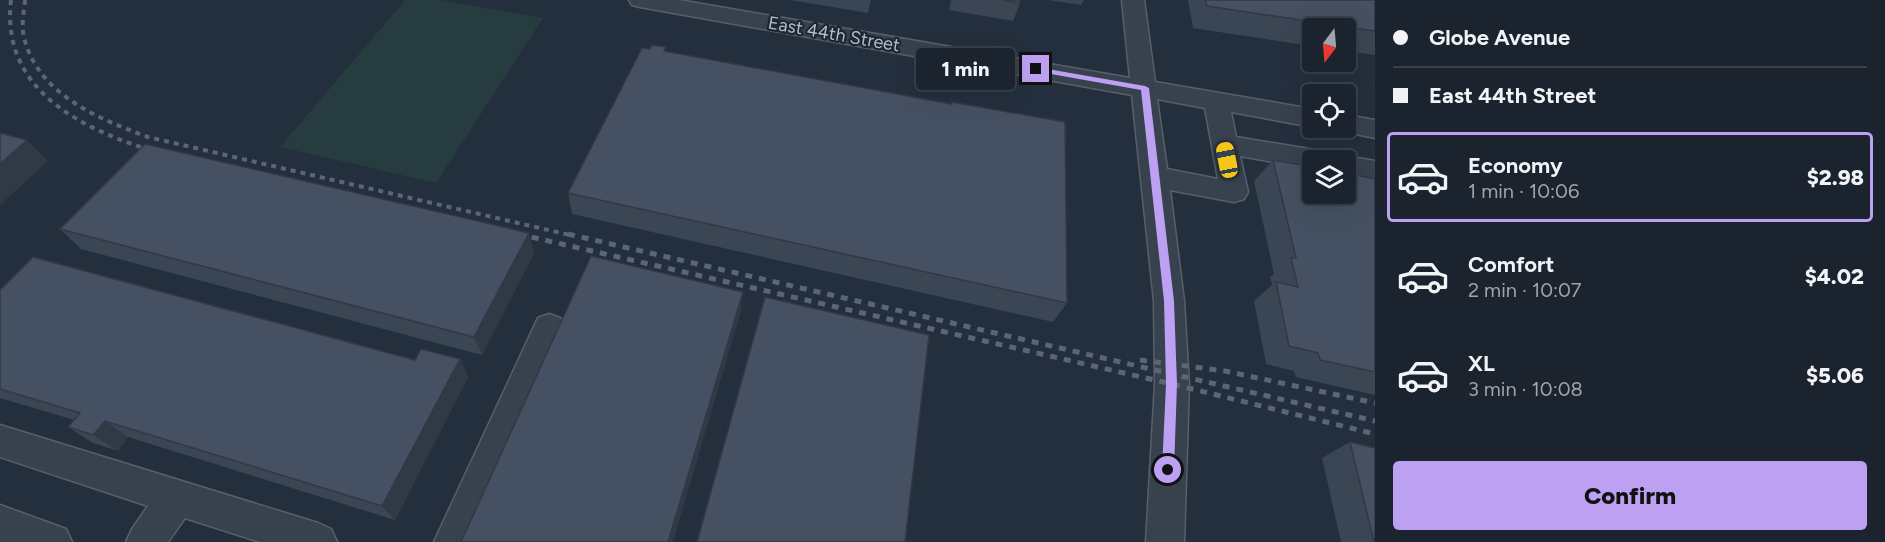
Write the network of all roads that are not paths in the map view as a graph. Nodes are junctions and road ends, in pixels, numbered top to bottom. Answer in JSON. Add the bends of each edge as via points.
{"nodes":[{"id":1,"x":640,"y":0,"type":"edge"},
{"id":2,"x":1133,"y":0,"type":"edge"},
{"id":3,"x":1145,"y":88,"type":"junction"},
{"id":4,"x":1216,"y":101,"type":"junction"},
{"id":5,"x":1302,"y":116,"type":"edge"},
{"id":6,"x":1224,"y":144,"type":"junction"},
{"id":7,"x":1302,"y":158,"type":"edge"},
{"id":8,"x":1356,"y":168,"type":"edge"},
{"id":9,"x":1375,"y":171,"type":"edge"},
{"id":10,"x":1155,"y":177,"type":"junction"},
{"id":11,"x":549,"y":328,"type":"dead end"},
{"id":12,"x":0,"y":441,"type":"edge"},
{"id":13,"x":164,"y":493,"type":"junction"},
{"id":14,"x":0,"y":524,"type":"edge"},
{"id":15,"x":1172,"y":540,"type":"edge"},
{"id":16,"x":53,"y":542,"type":"edge"},
{"id":17,"x":145,"y":542,"type":"edge"},
{"id":18,"x":318,"y":542,"type":"edge"},
{"id":19,"x":453,"y":542,"type":"edge"}],
"edges":[{"from":1,"to":3,"type":"street","name":"East 44th Street"},
{"from":2,"to":3,"type":"street"},
{"from":3,"to":4,"type":"street","name":"East 44th Street"},
{"from":3,"to":10,"type":"street"},
{"from":4,"to":5,"type":"street","name":"East 44th Street"},
{"from":4,"to":6,"type":"street"},
{"from":6,"to":7,"type":"street"},
{"from":6,"to":10,"type":"street","via":[[1234,192]]},
{"from":8,"to":9,"type":"street"},
{"from":10,"to":15,"type":"street","via":[[1169,301]]},
{"from":11,"to":19,"type":"street"},
{"from":12,"to":13,"type":"street"},
{"from":13,"to":17,"type":"street"},
{"from":13,"to":18,"type":"street"},
{"from":14,"to":16,"type":"street"}]}
